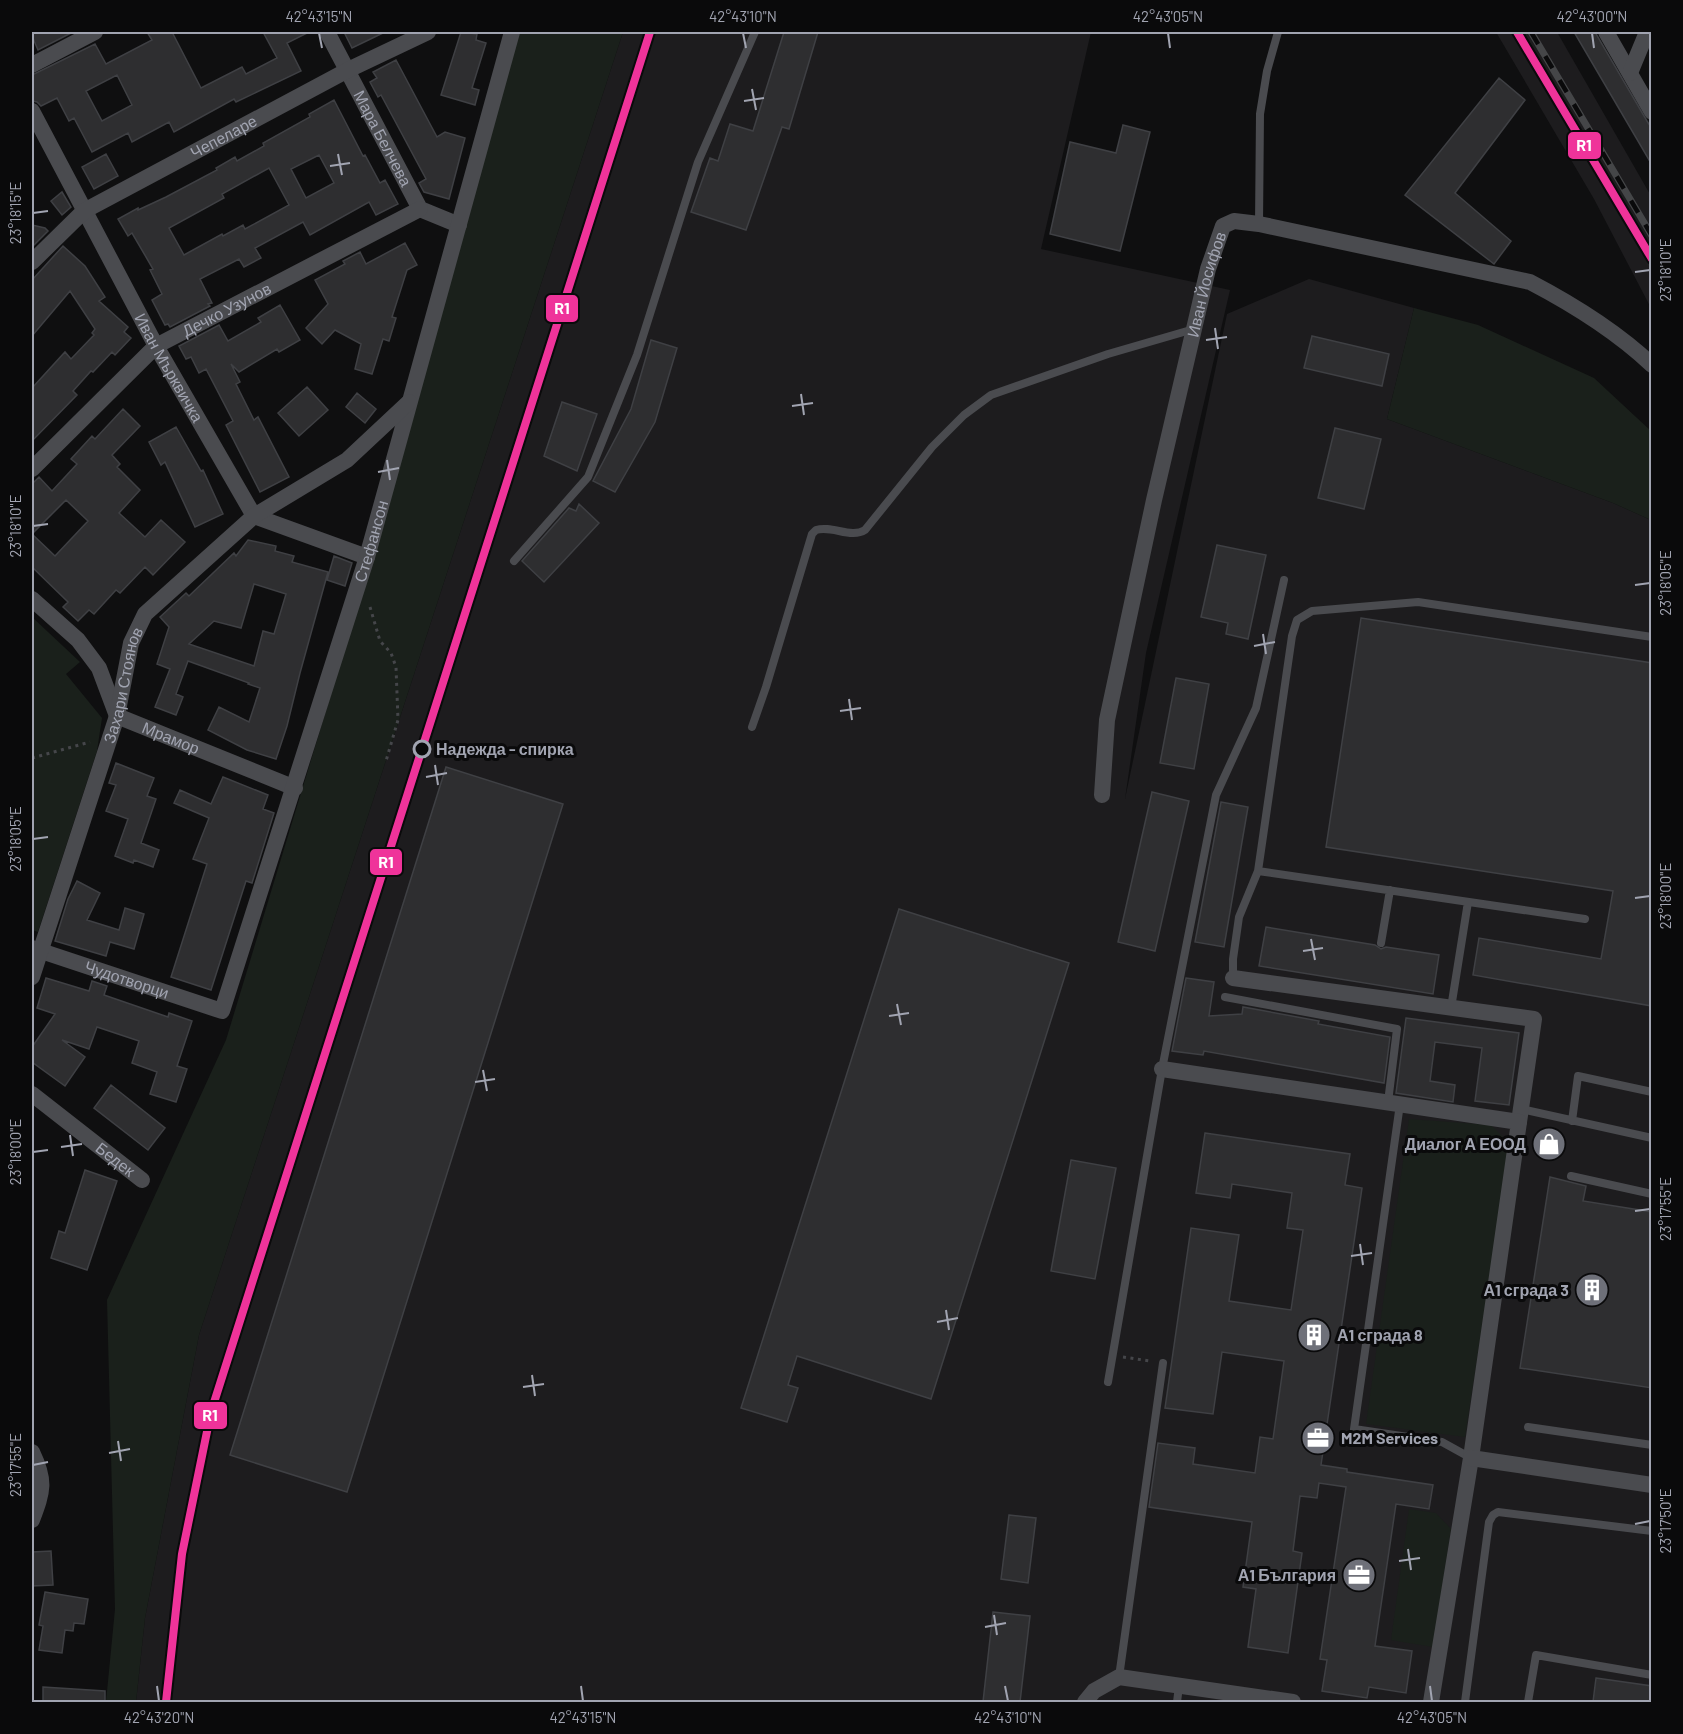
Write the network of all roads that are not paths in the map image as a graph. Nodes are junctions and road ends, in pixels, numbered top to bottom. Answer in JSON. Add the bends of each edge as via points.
{"nodes":[{"id":1,"x":95,"y":32,"type":"edge"},
{"id":2,"x":327,"y":32,"type":"edge"},
{"id":3,"x":428,"y":32,"type":"edge"},
{"id":4,"x":512,"y":32,"type":"edge"},
{"id":5,"x":755,"y":32,"type":"edge"},
{"id":6,"x":1278,"y":32,"type":"edge"},
{"id":7,"x":1606,"y":32,"type":"edge"},
{"id":8,"x":1647,"y":32,"type":"edge"},
{"id":9,"x":32,"y":65,"type":"edge"},
{"id":10,"x":348,"y":70,"type":"junction"},
{"id":11,"x":1630,"y":74,"type":"junction"},
{"id":12,"x":32,"y":111,"type":"edge"},
{"id":13,"x":1652,"y":112,"type":"edge"},
{"id":14,"x":420,"y":209,"type":"junction"},
{"id":15,"x":84,"y":211,"type":"junction"},
{"id":16,"x":1259,"y":224,"type":"junction"},
{"id":17,"x":459,"y":225,"type":"junction"},
{"id":18,"x":32,"y":262,"type":"edge"},
{"id":19,"x":1194,"y":328,"type":"junction"},
{"id":20,"x":156,"y":346,"type":"junction"},
{"id":21,"x":1652,"y":365,"type":"edge"},
{"id":22,"x":409,"y":402,"type":"junction"},
{"id":23,"x":32,"y":469,"type":"edge"},
{"id":24,"x":254,"y":516,"type":"junction"},
{"id":25,"x":367,"y":557,"type":"junction"},
{"id":26,"x":514,"y":561,"type":"dead end"},
{"id":27,"x":1284,"y":580,"type":"dead end"},
{"id":28,"x":32,"y":599,"type":"edge"},
{"id":29,"x":1652,"y":637,"type":"edge"},
{"id":30,"x":117,"y":716,"type":"junction"},
{"id":31,"x":752,"y":727,"type":"dead end"},
{"id":32,"x":295,"y":788,"type":"junction"},
{"id":33,"x":1102,"y":795,"type":"dead end"},
{"id":34,"x":1258,"y":871,"type":"junction"},
{"id":35,"x":1390,"y":890,"type":"junction"},
{"id":36,"x":1468,"y":902,"type":"junction"},
{"id":37,"x":1585,"y":919,"type":"dead end"},
{"id":38,"x":1382,"y":943,"type":"dead end"},
{"id":39,"x":36,"y":949,"type":"edge"},
{"id":40,"x":32,"y":977,"type":"edge"},
{"id":41,"x":1233,"y":978,"type":"joint"},
{"id":42,"x":1225,"y":997,"type":"dead end"},
{"id":43,"x":1451,"y":1008,"type":"junction"},
{"id":44,"x":222,"y":1011,"type":"joint"},
{"id":45,"x":1162,"y":1069,"type":"junction"},
{"id":46,"x":1652,"y":1092,"type":"edge"},
{"id":47,"x":32,"y":1094,"type":"edge"},
{"id":48,"x":1394,"y":1103,"type":"junction"},
{"id":49,"x":1520,"y":1116,"type":"junction"},
{"id":50,"x":1572,"y":1121,"type":"junction"},
{"id":51,"x":1652,"y":1138,"type":"edge"},
{"id":52,"x":1571,"y":1176,"type":"dead end"},
{"id":53,"x":142,"y":1180,"type":"dead end"},
{"id":54,"x":1652,"y":1194,"type":"edge"},
{"id":55,"x":1163,"y":1363,"type":"road end"},
{"id":56,"x":1108,"y":1382,"type":"dead end"},
{"id":57,"x":1528,"y":1428,"type":"dead end"},
{"id":58,"x":1652,"y":1445,"type":"edge"},
{"id":59,"x":32,"y":1452,"type":"edge"},
{"id":60,"x":1471,"y":1458,"type":"junction"},
{"id":61,"x":1652,"y":1485,"type":"edge"},
{"id":62,"x":35,"y":1502,"type":"edge"},
{"id":63,"x":32,"y":1520,"type":"edge"},
{"id":64,"x":1652,"y":1531,"type":"edge"},
{"id":65,"x":1652,"y":1675,"type":"edge"},
{"id":66,"x":1119,"y":1677,"type":"junction"},
{"id":67,"x":1178,"y":1694,"type":"edge"},
{"id":68,"x":1085,"y":1702,"type":"edge"},
{"id":69,"x":1291,"y":1702,"type":"edge"},
{"id":70,"x":1431,"y":1702,"type":"edge"},
{"id":71,"x":1465,"y":1702,"type":"edge"},
{"id":72,"x":1528,"y":1702,"type":"edge"}],
"edges":[{"from":1,"to":9,"type":"street"},
{"from":2,"to":10,"type":"street","name":"Мара Белчева"},
{"from":3,"to":10,"type":"street","name":"Чепеларе"},
{"from":4,"to":17,"type":"street","name":"Стефансон"},
{"from":5,"to":26,"type":"lane","via":[[698,162],[637,355],[588,477]]},
{"from":6,"to":16,"type":"lane","via":[[1260,114]]},
{"from":7,"to":11,"type":"street"},
{"from":8,"to":11,"type":"street"},
{"from":10,"to":14,"type":"street","name":"Мара Белчева"},
{"from":10,"to":15,"type":"street","name":"Чепеларе"},
{"from":11,"to":13,"type":"street"},
{"from":12,"to":15,"type":"street","name":"Иван Мърквичка"},
{"from":14,"to":17,"type":"street"},
{"from":14,"to":20,"type":"street","name":"Дечко Узунов"},
{"from":15,"to":18,"type":"street","name":"Чепеларе"},
{"from":15,"to":20,"type":"street","name":"Иван Мърквичка"},
{"from":16,"to":19,"type":"street","name":"Иван Йосифов","via":[[1234,221],[1223,226]]},
{"from":16,"to":21,"type":"street","name":"Иван Йосифов","via":[[1530,282],[1608,328]]},
{"from":17,"to":22,"type":"street","name":"Стефансон"},
{"from":19,"to":31,"type":"lane","via":[[991,395],[932,447],[865,530],[816,530]]},
{"from":19,"to":33,"type":"street","name":"Иван Йосифов","via":[[1107,720]]},
{"from":20,"to":23,"type":"street","name":"Дечко Узунов"},
{"from":20,"to":24,"type":"street","name":"Иван Мърквичка"},
{"from":22,"to":24,"type":"street","name":"Захари Стоянов","via":[[347,460]]},
{"from":22,"to":25,"type":"street","name":"Стефансон"},
{"from":24,"to":25,"type":"street"},
{"from":24,"to":30,"type":"street","name":"Захари Стоянов","via":[[145,614],[131,643]]},
{"from":25,"to":32,"type":"street","name":"Стефансон"},
{"from":27,"to":45,"type":"lane","via":[[1256,708],[1216,795]]},
{"from":28,"to":30,"type":"street","via":[[78,640],[99,668]]},
{"from":29,"to":34,"type":"lane","via":[[1418,602],[1312,611],[1297,620],[1292,636]]},
{"from":30,"to":32,"type":"street","name":"Мрамор"},
{"from":30,"to":39,"type":"street","name":"Захари Стоянов"},
{"from":32,"to":44,"type":"street","name":"Стефансон"},
{"from":34,"to":35,"type":"lane"},
{"from":34,"to":41,"type":"lane","via":[[1239,917]]},
{"from":35,"to":36,"type":"lane"},
{"from":35,"to":38,"type":"lane"},
{"from":36,"to":37,"type":"lane"},
{"from":36,"to":43,"type":"lane"},
{"from":39,"to":40,"type":"street","name":"Захари Стоянов"},
{"from":39,"to":44,"type":"street","name":"Чудотворци"},
{"from":41,"to":43,"type":"street"},
{"from":42,"to":48,"type":"lane","via":[[1397,1029]]},
{"from":43,"to":49,"type":"street","via":[[1534,1019]]},
{"from":45,"to":48,"type":"street"},
{"from":45,"to":56,"type":"lane"},
{"from":46,"to":50,"type":"lane","via":[[1578,1076]]},
{"from":47,"to":53,"type":"street","name":"Бедек"},
{"from":48,"to":49,"type":"street"},
{"from":48,"to":60,"type":"lane","via":[[1354,1429],[1442,1442]]},
{"from":49,"to":50,"type":"lane"},
{"from":49,"to":60,"type":"street"},
{"from":50,"to":51,"type":"lane"},
{"from":52,"to":54,"type":"lane"},
{"from":55,"to":66,"type":"lane"},
{"from":57,"to":58,"type":"lane"},
{"from":59,"to":62,"type":"street","via":[[43,1484]]},
{"from":60,"to":61,"type":"street"},
{"from":60,"to":70,"type":"street"},
{"from":62,"to":63,"type":"street"},
{"from":64,"to":71,"type":"lane","via":[[1498,1512],[1493,1515],[1489,1521]]},
{"from":65,"to":72,"type":"lane","via":[[1536,1655]]},
{"from":66,"to":67,"type":"street"},
{"from":66,"to":68,"type":"street"},
{"from":67,"to":69,"type":"street"}]}
